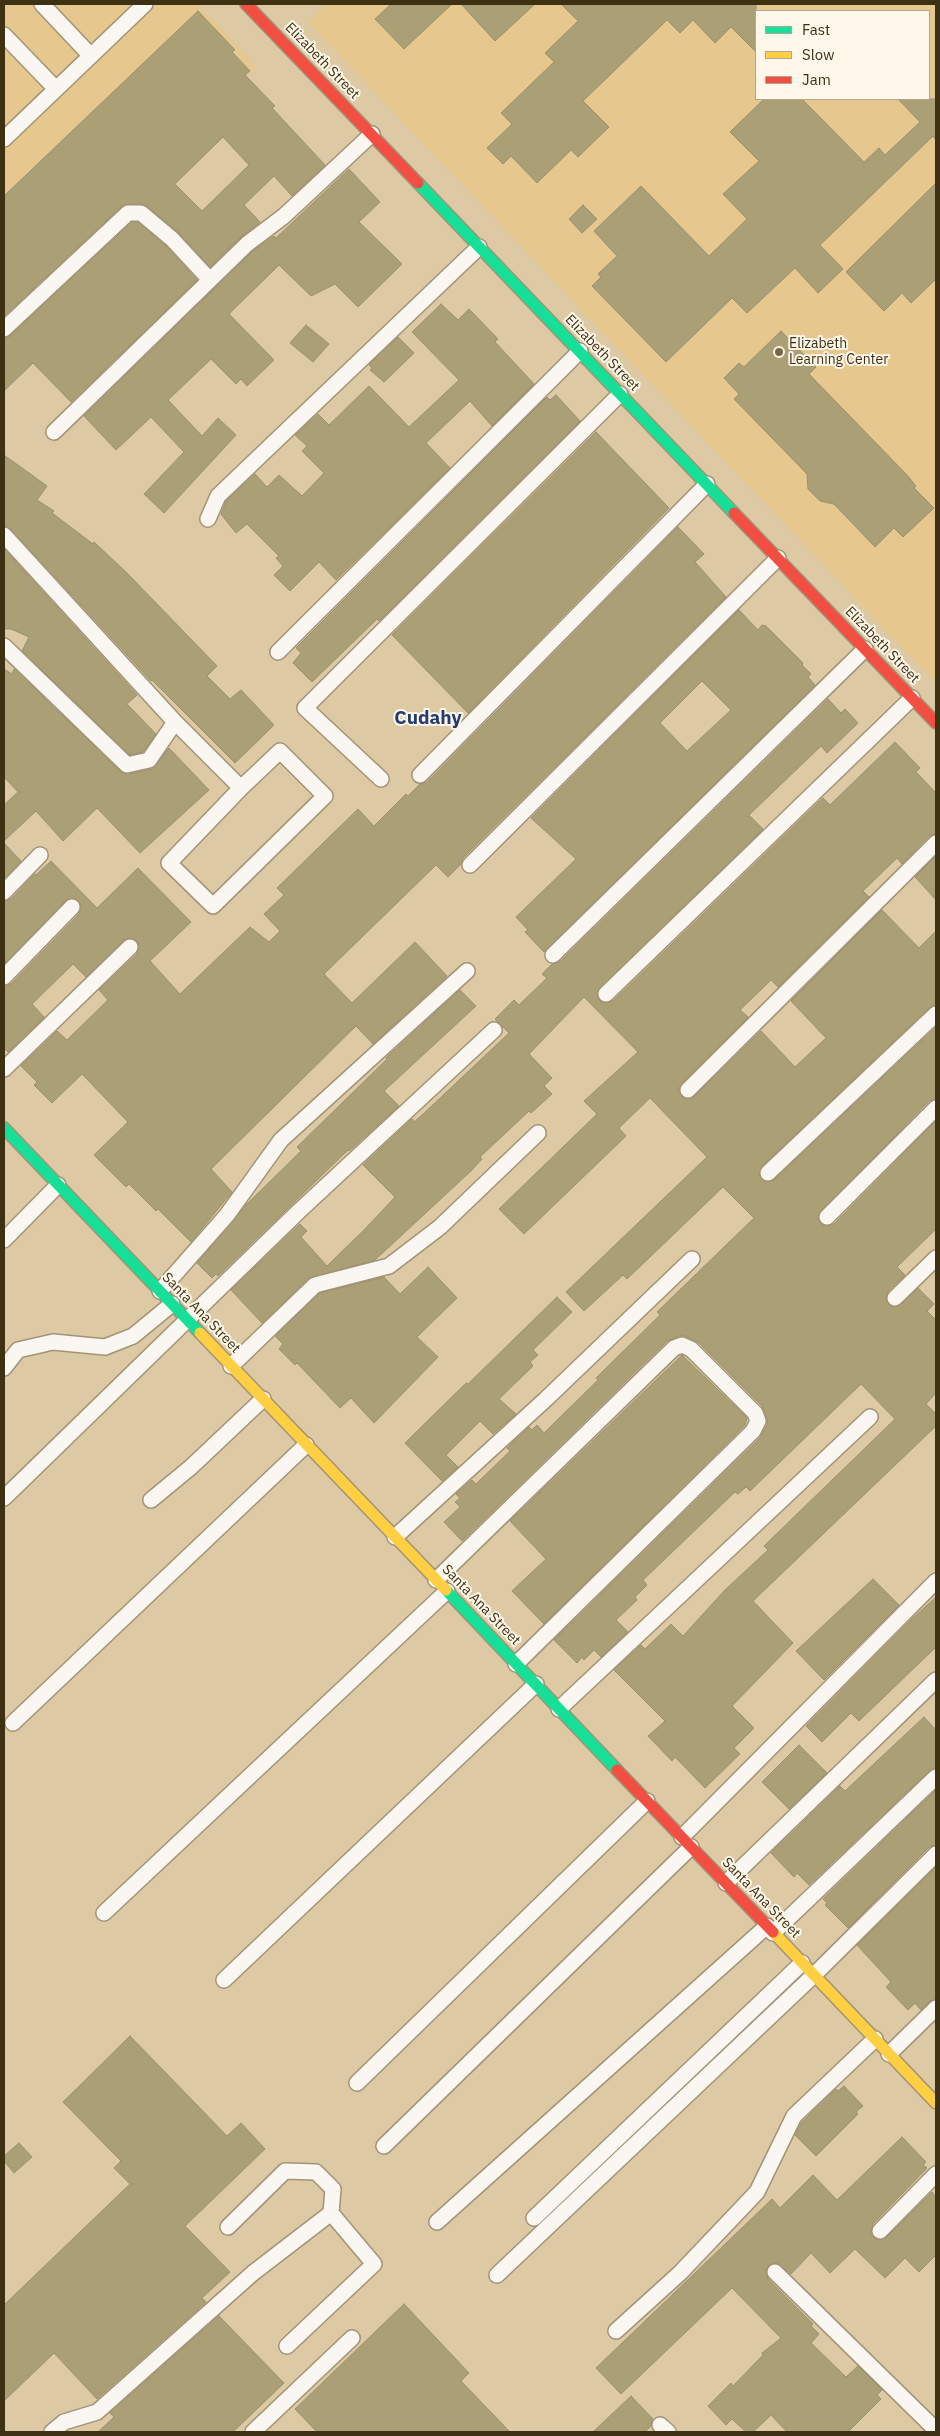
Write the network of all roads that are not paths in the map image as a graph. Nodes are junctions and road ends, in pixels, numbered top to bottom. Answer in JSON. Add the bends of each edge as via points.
{"nodes":[{"id":1,"x":42,"y":4,"type":"edge"},
{"id":2,"x":142,"y":5,"type":"edge"},
{"id":3,"x":251,"y":5,"type":"edge"},
{"id":4,"x":4,"y":34,"type":"edge"},
{"id":5,"x":91,"y":56,"type":"junction"},
{"id":6,"x":56,"y":89,"type":"junction"},
{"id":7,"x":372,"y":134,"type":"junction"},
{"id":8,"x":4,"y":139,"type":"edge"},
{"id":9,"x":479,"y":247,"type":"junction"},
{"id":10,"x":210,"y":280,"type":"junction"},
{"id":11,"x":4,"y":330,"type":"edge"},
{"id":12,"x":580,"y":351,"type":"junction"},
{"id":13,"x":620,"y":394,"type":"junction"},
{"id":14,"x":54,"y":432,"type":"dead end"},
{"id":15,"x":707,"y":484,"type":"junction"},
{"id":16,"x":208,"y":519,"type":"dead end"},
{"id":17,"x":4,"y":535,"type":"edge"},
{"id":18,"x":778,"y":558,"type":"junction"},
{"id":19,"x":4,"y":646,"type":"edge"},
{"id":20,"x":865,"y":649,"type":"junction"},
{"id":21,"x":278,"y":652,"type":"dead end"},
{"id":22,"x":912,"y":698,"type":"junction"},
{"id":23,"x":175,"y":722,"type":"junction"},
{"id":24,"x":936,"y":723,"type":"edge"},
{"id":25,"x":420,"y":775,"type":"dead end"},
{"id":26,"x":381,"y":779,"type":"dead end"},
{"id":27,"x":241,"y":788,"type":"junction"},
{"id":28,"x":936,"y":843,"type":"edge"},
{"id":29,"x":40,"y":855,"type":"dead end"},
{"id":30,"x":470,"y":864,"type":"dead end"},
{"id":31,"x":4,"y":892,"type":"edge"},
{"id":32,"x":72,"y":907,"type":"dead end"},
{"id":33,"x":130,"y":947,"type":"dead end"},
{"id":34,"x":554,"y":954,"type":"dead end"},
{"id":35,"x":467,"y":971,"type":"dead end"},
{"id":36,"x":4,"y":977,"type":"edge"},
{"id":37,"x":606,"y":994,"type":"dead end"},
{"id":38,"x":936,"y":1014,"type":"edge"},
{"id":39,"x":494,"y":1030,"type":"dead end"},
{"id":40,"x":4,"y":1069,"type":"edge"},
{"id":41,"x":688,"y":1090,"type":"dead end"},
{"id":42,"x":936,"y":1108,"type":"edge"},
{"id":43,"x":4,"y":1128,"type":"edge"},
{"id":44,"x":538,"y":1133,"type":"dead end"},
{"id":45,"x":768,"y":1173,"type":"dead end"},
{"id":46,"x":58,"y":1185,"type":"junction"},
{"id":47,"x":827,"y":1217,"type":"dead end"},
{"id":48,"x":4,"y":1240,"type":"edge"},
{"id":49,"x":936,"y":1258,"type":"edge"},
{"id":50,"x":692,"y":1259,"type":"dead end"},
{"id":51,"x":160,"y":1291,"type":"junction"},
{"id":52,"x":894,"y":1298,"type":"dead end"},
{"id":53,"x":172,"y":1304,"type":"junction"},
{"id":54,"x":188,"y":1320,"type":"junction"},
{"id":55,"x":231,"y":1366,"type":"junction"},
{"id":56,"x":4,"y":1368,"type":"edge"},
{"id":57,"x":263,"y":1398,"type":"junction"},
{"id":58,"x":870,"y":1417,"type":"dead end"},
{"id":59,"x":306,"y":1445,"type":"junction"},
{"id":60,"x":4,"y":1498,"type":"edge"},
{"id":61,"x":151,"y":1500,"type":"dead end"},
{"id":62,"x":395,"y":1537,"type":"junction"},
{"id":63,"x":436,"y":1580,"type":"junction"},
{"id":64,"x":936,"y":1582,"type":"edge"},
{"id":65,"x":446,"y":1591,"type":"junction"},
{"id":66,"x":516,"y":1664,"type":"junction"},
{"id":67,"x":936,"y":1680,"type":"edge"},
{"id":68,"x":536,"y":1684,"type":"junction"},
{"id":69,"x":559,"y":1709,"type":"junction"},
{"id":70,"x":13,"y":1723,"type":"dead end"},
{"id":71,"x":936,"y":1777,"type":"edge"},
{"id":72,"x":646,"y":1800,"type":"junction"},
{"id":73,"x":687,"y":1842,"type":"junction"},
{"id":74,"x":936,"y":1854,"type":"edge"},
{"id":75,"x":726,"y":1883,"type":"junction"},
{"id":76,"x":104,"y":1913,"type":"dead end"},
{"id":77,"x":770,"y":1929,"type":"junction"},
{"id":78,"x":802,"y":1963,"type":"junction"},
{"id":79,"x":814,"y":1975,"type":"junction"},
{"id":80,"x":224,"y":1980,"type":"dead end"},
{"id":81,"x":936,"y":2008,"type":"edge"},
{"id":82,"x":875,"y":2039,"type":"junction"},
{"id":83,"x":889,"y":2054,"type":"junction"},
{"id":84,"x":357,"y":2083,"type":"dead end"},
{"id":85,"x":935,"y":2098,"type":"edge"},
{"id":86,"x":384,"y":2146,"type":"dead end"},
{"id":87,"x":936,"y":2174,"type":"edge"},
{"id":88,"x":331,"y":2213,"type":"junction"},
{"id":89,"x":534,"y":2218,"type":"dead end"},
{"id":90,"x":437,"y":2222,"type":"dead end"},
{"id":91,"x":228,"y":2227,"type":"dead end"},
{"id":92,"x":880,"y":2231,"type":"dead end"},
{"id":93,"x":776,"y":2272,"type":"dead end"},
{"id":94,"x":497,"y":2275,"type":"dead end"},
{"id":95,"x":616,"y":2331,"type":"dead end"},
{"id":96,"x":352,"y":2338,"type":"dead end"},
{"id":97,"x":287,"y":2346,"type":"dead end"},
{"id":98,"x":936,"y":2431,"type":"edge"},
{"id":99,"x":52,"y":2432,"type":"edge"},
{"id":100,"x":253,"y":2432,"type":"edge"}],
"edges":[{"from":1,"to":5,"type":"lane"},
{"from":2,"to":5,"type":"lane"},
{"from":3,"to":7,"type":"street","name":"Elizabeth Street"},
{"from":4,"to":6,"type":"lane"},
{"from":5,"to":6,"type":"lane"},
{"from":6,"to":8,"type":"lane"},
{"from":7,"to":9,"type":"street","name":"Elizabeth Street"},
{"from":7,"to":10,"type":"lane"},
{"from":9,"to":12,"type":"street","name":"Elizabeth Street"},
{"from":9,"to":16,"type":"lane","via":[[218,496]]},
{"from":10,"to":11,"type":"lane","via":[[172,239],[141,213],[128,213]]},
{"from":10,"to":14,"type":"lane"},
{"from":12,"to":13,"type":"street","name":"Elizabeth Street"},
{"from":12,"to":21,"type":"lane"},
{"from":13,"to":15,"type":"street","name":"Elizabeth Street"},
{"from":13,"to":26,"type":"lane","via":[[306,708]]},
{"from":15,"to":18,"type":"street","name":"Elizabeth Street"},
{"from":15,"to":25,"type":"lane"},
{"from":17,"to":23,"type":"lane"},
{"from":18,"to":20,"type":"street","name":"Elizabeth Street"},
{"from":18,"to":30,"type":"lane"},
{"from":19,"to":23,"type":"lane","via":[[127,765],[149,760]]},
{"from":20,"to":22,"type":"street","name":"Elizabeth Street"},
{"from":20,"to":34,"type":"lane"},
{"from":22,"to":24,"type":"street","name":"Elizabeth Street"},
{"from":22,"to":37,"type":"lane"},
{"from":23,"to":27,"type":"lane"},
{"from":27,"to":27,"type":"lane","via":[[280,751],[326,796],[213,906],[169,863]]},
{"from":28,"to":41,"type":"lane"},
{"from":29,"to":31,"type":"lane"},
{"from":32,"to":36,"type":"lane"},
{"from":33,"to":40,"type":"lane"},
{"from":35,"to":51,"type":"lane","via":[[282,1140],[227,1214]]},
{"from":38,"to":45,"type":"lane"},
{"from":39,"to":54,"type":"lane","via":[[298,1212]]},
{"from":42,"to":47,"type":"lane"},
{"from":43,"to":46,"type":"street","name":"Santa Ana Street"},
{"from":44,"to":55,"type":"lane","via":[[440,1227],[390,1266],[315,1285]]},
{"from":46,"to":48,"type":"lane"},
{"from":46,"to":51,"type":"street","name":"Santa Ana Street"},
{"from":49,"to":52,"type":"lane"},
{"from":50,"to":62,"type":"lane"},
{"from":51,"to":53,"type":"street","name":"Santa Ana Street"},
{"from":53,"to":54,"type":"street","name":"Santa Ana Street"},
{"from":53,"to":56,"type":"lane","via":[[133,1336],[105,1347],[53,1342],[18,1350]]},
{"from":54,"to":55,"type":"street","name":"Santa Ana Street"},
{"from":54,"to":60,"type":"lane"},
{"from":55,"to":57,"type":"street","name":"Santa Ana Street"},
{"from":57,"to":59,"type":"street","name":"Santa Ana Street"},
{"from":57,"to":61,"type":"lane","via":[[191,1467]]},
{"from":58,"to":69,"type":"lane"},
{"from":59,"to":62,"type":"street","name":"Santa Ana Street"},
{"from":59,"to":70,"type":"lane"},
{"from":62,"to":63,"type":"street","name":"Santa Ana Street"},
{"from":63,"to":65,"type":"street","name":"Santa Ana Street"},
{"from":63,"to":66,"type":"lane","via":[[674,1348],[682,1345],[691,1349],[755,1413],[758,1421],[753,1431]]},
{"from":64,"to":73,"type":"lane"},
{"from":65,"to":66,"type":"street","name":"Santa Ana Street"},
{"from":65,"to":76,"type":"lane"},
{"from":66,"to":68,"type":"street","name":"Santa Ana Street"},
{"from":67,"to":75,"type":"lane"},
{"from":68,"to":69,"type":"street","name":"Santa Ana Street"},
{"from":68,"to":80,"type":"lane"},
{"from":69,"to":72,"type":"street","name":"Santa Ana Street"},
{"from":71,"to":77,"type":"lane"},
{"from":72,"to":73,"type":"street","name":"Santa Ana Street"},
{"from":72,"to":84,"type":"lane"},
{"from":73,"to":75,"type":"street","name":"Santa Ana Street"},
{"from":73,"to":86,"type":"lane"},
{"from":74,"to":79,"type":"lane"},
{"from":75,"to":77,"type":"street","name":"Santa Ana Street"},
{"from":77,"to":78,"type":"street","name":"Santa Ana Street"},
{"from":77,"to":90,"type":"lane"},
{"from":78,"to":79,"type":"street","name":"Santa Ana Street"},
{"from":78,"to":89,"type":"lane"},
{"from":79,"to":82,"type":"street","name":"Santa Ana Street"},
{"from":79,"to":94,"type":"lane"},
{"from":81,"to":83,"type":"lane"},
{"from":82,"to":83,"type":"street","name":"Santa Ana Street"},
{"from":82,"to":95,"type":"lane","via":[[794,2116],[757,2192],[680,2273]]},
{"from":83,"to":85,"type":"street","name":"Santa Ana Street"},
{"from":87,"to":92,"type":"lane"},
{"from":88,"to":91,"type":"lane","via":[[334,2189],[316,2172],[285,2172]]},
{"from":88,"to":97,"type":"lane","via":[[374,2264]]},
{"from":88,"to":99,"type":"lane","via":[[253,2273],[97,2412],[64,2422]]},
{"from":93,"to":98,"type":"lane"},
{"from":96,"to":100,"type":"lane"}]}
